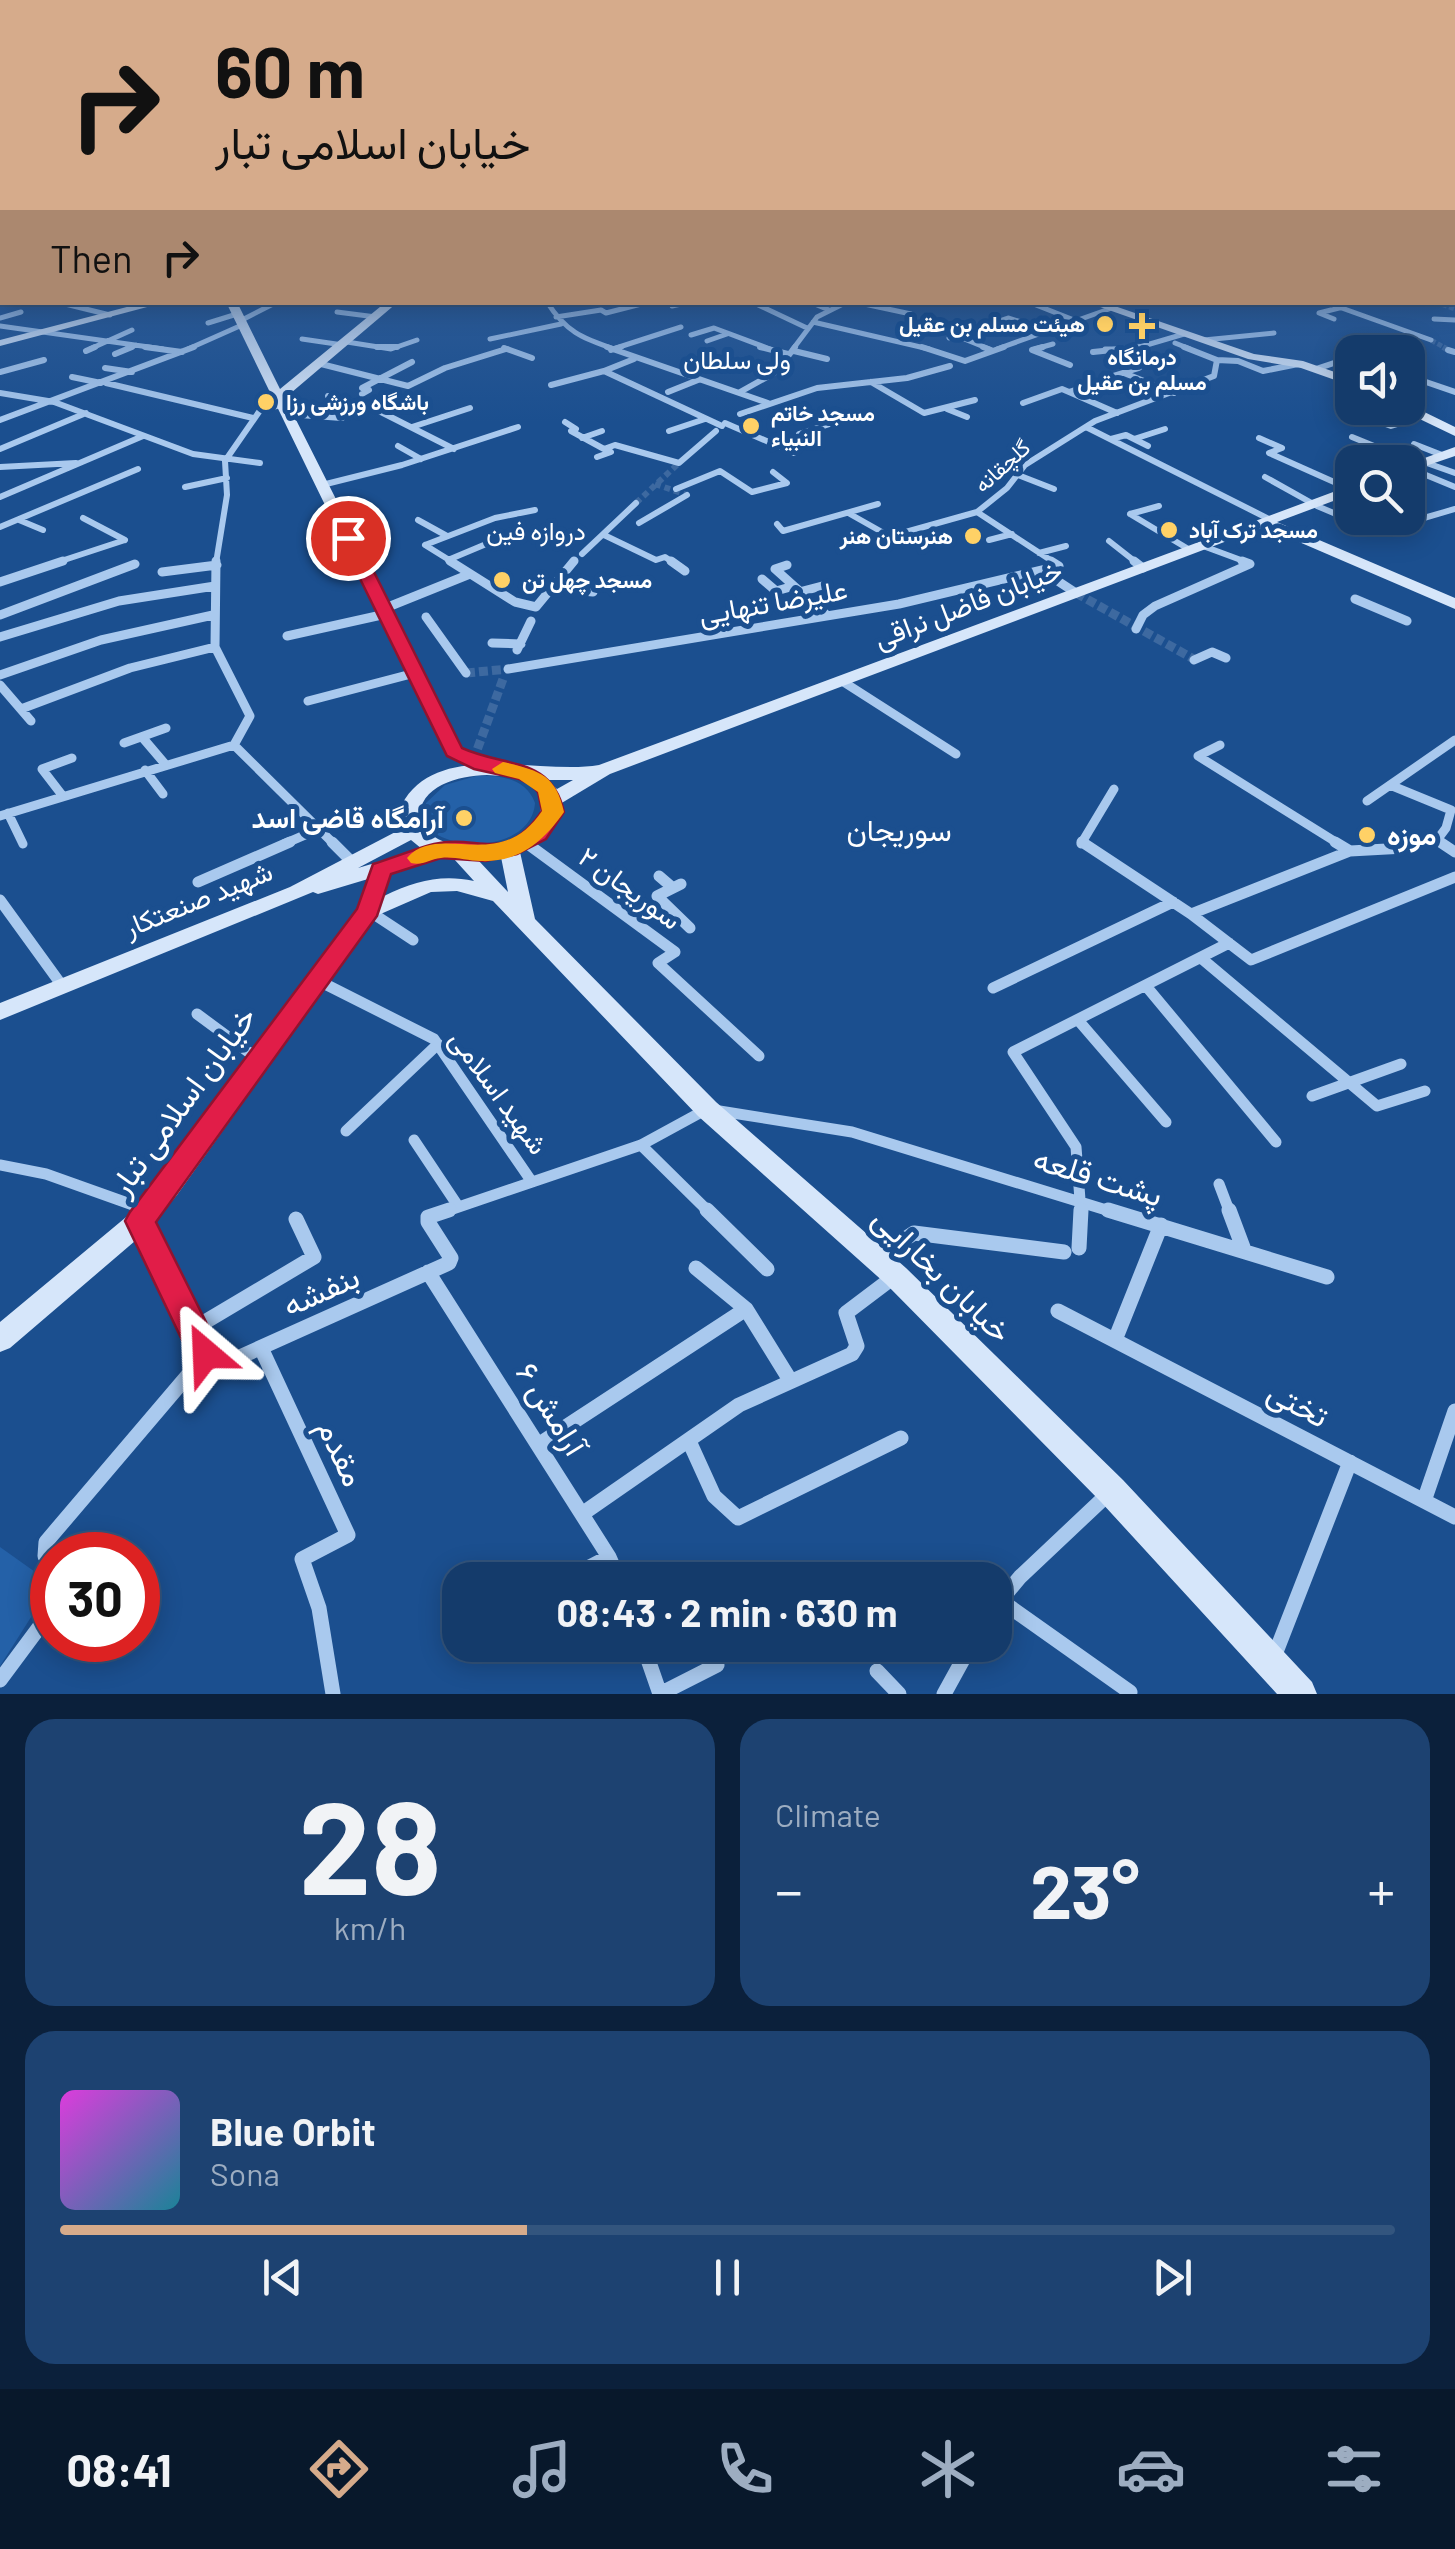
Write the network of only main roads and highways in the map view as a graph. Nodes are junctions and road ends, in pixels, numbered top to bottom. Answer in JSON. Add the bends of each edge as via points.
{"nodes":[{"id":1,"x":150,"y":305,"type":"edge"},
{"id":2,"x":386,"y":305,"type":"edge"},
{"id":3,"x":1099,"y":305,"type":"edge"},
{"id":4,"x":238,"y":316,"type":"edge"},
{"id":5,"x":0,"y":343,"type":"edge"},
{"id":6,"x":1335,"y":372,"type":"edge"},
{"id":7,"x":282,"y":405,"type":"junction"},
{"id":8,"x":1425,"y":417,"type":"edge"},
{"id":9,"x":1455,"y":432,"type":"edge"},
{"id":10,"x":1449,"y":453,"type":"edge"},
{"id":11,"x":1425,"y":462,"type":"edge"},
{"id":12,"x":1335,"y":496,"type":"edge"},
{"id":13,"x":1268,"y":521,"type":"junction"},
{"id":14,"x":1455,"y":604,"type":"edge"},
{"id":15,"x":454,"y":752,"type":"junction"},
{"id":16,"x":491,"y":768,"type":"junction"},
{"id":17,"x":603,"y":770,"type":"junction"},
{"id":18,"x":526,"y":774,"type":"junction"},
{"id":19,"x":445,"y":776,"type":"junction"},
{"id":20,"x":553,"y":800,"type":"junction"},
{"id":21,"x":412,"y":831,"type":"junction"},
{"id":22,"x":517,"y":846,"type":"junction"},
{"id":23,"x":440,"y":850,"type":"junction"},
{"id":24,"x":462,"y":854,"type":"junction"},
{"id":25,"x":381,"y":870,"type":"junction"},
{"id":26,"x":297,"y":892,"type":"junction"},
{"id":27,"x":497,"y":896,"type":"junction"},
{"id":28,"x":369,"y":910,"type":"junction"},
{"id":29,"x":525,"y":918,"type":"junction"},
{"id":30,"x":0,"y":1012,"type":"edge"},
{"id":31,"x":0,"y":1339,"type":"edge"},
{"id":32,"x":1300,"y":1694,"type":"edge"}],
"edges":[{"from":1,"to":5,"type":"main road"},
{"from":2,"to":7,"type":"main road"},
{"from":3,"to":6,"type":"main road","via":[[1180,338],[1252,357],[1320,363]]},
{"from":4,"to":7,"type":"main road"},
{"from":7,"to":15,"type":"main road"},
{"from":8,"to":9,"type":"main road"},
{"from":10,"to":11,"type":"main road"},
{"from":12,"to":13,"type":"main road","name":"خیابان فاضل نراقی"},
{"from":13,"to":14,"type":"main road"},
{"from":13,"to":17,"type":"main road","name":"خیابان فاضل نراقی"},
{"from":15,"to":16,"type":"main road"},
{"from":15,"to":19,"type":"main road"},
{"from":16,"to":18,"type":"main road"},
{"from":16,"to":19,"type":"main road"},
{"from":17,"to":18,"type":"main road"},
{"from":17,"to":20,"type":"main road"},
{"from":18,"to":20,"type":"main road"},
{"from":19,"to":21,"type":"main road","via":[[414,801]]},
{"from":20,"to":22,"type":"main road","via":[[548,823]]},
{"from":21,"to":23,"type":"main road"},
{"from":21,"to":26,"type":"main road","name":"شهید صنعتکار"},
{"from":22,"to":24,"type":"main road"},
{"from":22,"to":29,"type":"main road"},
{"from":23,"to":24,"type":"main road"},
{"from":23,"to":25,"type":"main road"},
{"from":24,"to":27,"type":"main road","name":"خیابان بخارایی"},
{"from":25,"to":26,"type":"main road"},
{"from":25,"to":28,"type":"main road","name":"خیابان اسلامی تبار"},
{"from":26,"to":30,"type":"main road","name":"شهید صنعتکار"},
{"from":27,"to":28,"type":"main road","via":[[436,882]]},
{"from":27,"to":29,"type":"main road","name":"خیابان بخارایی"},
{"from":28,"to":31,"type":"main road","name":"خیابان اسلامی تبار","via":[[144,1216]]},
{"from":29,"to":32,"type":"main road","name":"خیابان بخارایی","via":[[707,1108],[886,1267],[1112,1491]]}]}
